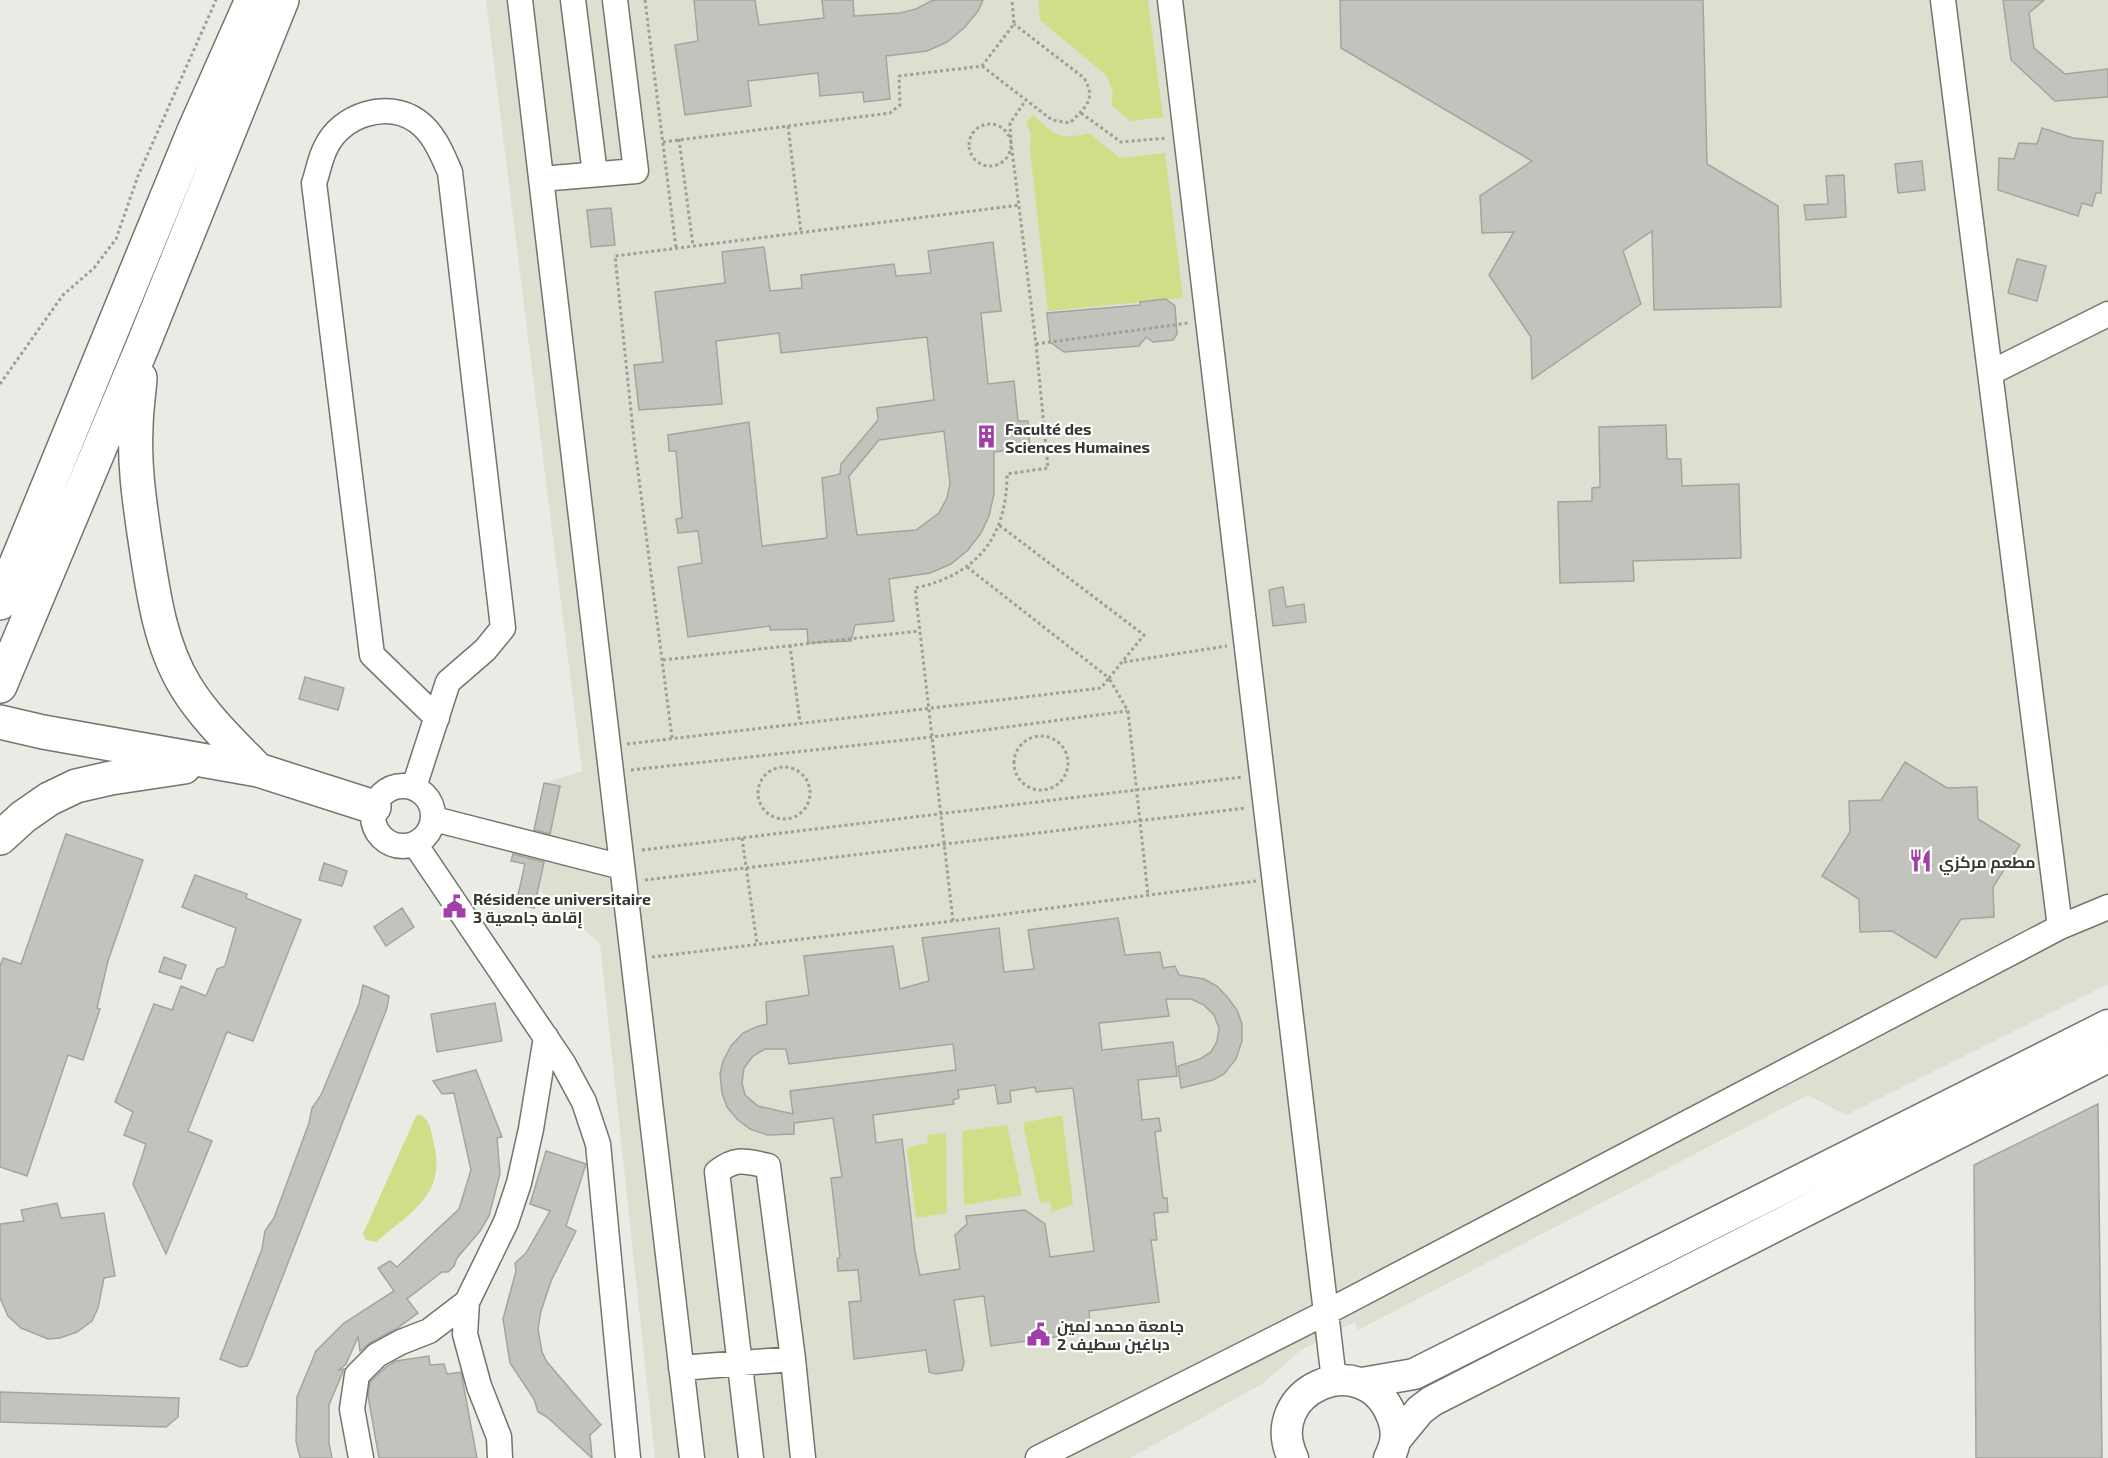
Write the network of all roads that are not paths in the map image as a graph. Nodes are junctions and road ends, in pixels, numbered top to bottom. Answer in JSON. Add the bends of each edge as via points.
{"nodes":[{"id":1,"x":252,"y":0,"type":"edge"},
{"id":2,"x":282,"y":0,"type":"edge"},
{"id":3,"x":520,"y":0,"type":"edge"},
{"id":4,"x":573,"y":0,"type":"edge"},
{"id":5,"x":615,"y":0,"type":"edge"},
{"id":6,"x":1170,"y":0,"type":"edge"},
{"id":7,"x":1943,"y":0,"type":"edge"},
{"id":8,"x":595,"y":174,"type":"junction"},
{"id":9,"x":541,"y":179,"type":"junction"},
{"id":10,"x":2108,"y":314,"type":"edge"},
{"id":11,"x":143,"y":345,"type":"junction"},
{"id":12,"x":1990,"y":373,"type":"junction"},
{"id":13,"x":0,"y":603,"type":"edge"},
{"id":14,"x":0,"y":686,"type":"edge"},
{"id":15,"x":437,"y":718,"type":"junction"},
{"id":16,"x":0,"y":722,"type":"edge"},
{"id":17,"x":214,"y":764,"type":"junction"},
{"id":18,"x":258,"y":770,"type":"junction"},
{"id":19,"x":414,"y":787,"type":"junction"},
{"id":20,"x":374,"y":807,"type":"junction"},
{"id":21,"x":434,"y":819,"type":"junction"},
{"id":22,"x":0,"y":838,"type":"edge"},
{"id":23,"x":416,"y":844,"type":"junction"},
{"id":24,"x":622,"y":868,"type":"junction"},
{"id":25,"x":2108,"y":907,"type":"edge"},
{"id":26,"x":2060,"y":927,"type":"junction"},
{"id":27,"x":2108,"y":1025,"type":"edge"},
{"id":28,"x":546,"y":1037,"type":"junction"},
{"id":29,"x":2108,"y":1057,"type":"edge"},
{"id":30,"x":467,"y":1302,"type":"junction"},
{"id":31,"x":1327,"y":1312,"type":"junction"},
{"id":32,"x":429,"y":1331,"type":"junction"},
{"id":33,"x":465,"y":1334,"type":"junction"},
{"id":34,"x":793,"y":1359,"type":"junction"},
{"id":35,"x":739,"y":1363,"type":"junction"},
{"id":36,"x":681,"y":1368,"type":"junction"},
{"id":37,"x":1348,"y":1382,"type":"junction"},
{"id":38,"x":496,"y":1451,"type":"edge"},
{"id":39,"x":1393,"y":1452,"type":"edge"},
{"id":40,"x":361,"y":1458,"type":"edge"},
{"id":41,"x":628,"y":1458,"type":"edge"},
{"id":42,"x":692,"y":1458,"type":"edge"},
{"id":43,"x":751,"y":1458,"type":"edge"},
{"id":44,"x":803,"y":1458,"type":"edge"},
{"id":45,"x":1038,"y":1458,"type":"edge"},
{"id":46,"x":1293,"y":1458,"type":"edge"}],
"edges":[{"from":1,"to":13,"type":"highway","via":[[193,133]]},
{"from":2,"to":11,"type":"highway"},
{"from":3,"to":9,"type":"lane"},
{"from":4,"to":8,"type":"lane"},
{"from":5,"to":8,"type":"lane","via":[[636,171]]},
{"from":6,"to":31,"type":"lane"},
{"from":7,"to":12,"type":"lane"},
{"from":8,"to":9,"type":"lane"},
{"from":9,"to":24,"type":"lane"},
{"from":10,"to":12,"type":"lane"},
{"from":11,"to":14,"type":"highway"},
{"from":11,"to":18,"type":"highway","via":[[135,429],[137,485],[158,613],[186,687],[213,723]]},
{"from":12,"to":26,"type":"lane"},
{"from":15,"to":15,"type":"lane","via":[[448,682],[485,650],[503,628],[450,172],[438,145],[418,121],[396,112],[367,112],[343,125],[326,146],[314,183],[315,195],[372,655]]},
{"from":15,"to":19,"type":"lane"},
{"from":16,"to":17,"type":"highway"},
{"from":17,"to":18,"type":"highway"},
{"from":17,"to":22,"type":"highway","via":[[76,786],[40,805]]},
{"from":18,"to":20,"type":"highway"},
{"from":19,"to":20,"type":"lane","via":[[394,786],[385,790]]},
{"from":19,"to":21,"type":"lane","via":[[429,800]]},
{"from":20,"to":23,"type":"lane","via":[[372,817],[379,835],[396,846]]},
{"from":21,"to":23,"type":"lane","via":[[428,834]]},
{"from":21,"to":24,"type":"lane"},
{"from":23,"to":28,"type":"lane"},
{"from":24,"to":36,"type":"lane"},
{"from":25,"to":26,"type":"lane"},
{"from":26,"to":31,"type":"lane"},
{"from":27,"to":37,"type":"main road","via":[[1414,1374]]},
{"from":28,"to":30,"type":"lane","via":[[519,1183],[506,1221]]},
{"from":28,"to":41,"type":"lane","via":[[584,1102],[598,1144]]},
{"from":29,"to":39,"type":"main road","via":[[1432,1401],[1420,1410]]},
{"from":30,"to":32,"type":"lane"},
{"from":30,"to":33,"type":"lane"},
{"from":31,"to":37,"type":"lane"},
{"from":31,"to":45,"type":"lane"},
{"from":32,"to":33,"type":"lane"},
{"from":32,"to":40,"type":"lane","via":[[377,1355],[357,1375],[352,1409]]},
{"from":33,"to":38,"type":"lane"},
{"from":34,"to":35,"type":"lane"},
{"from":34,"to":35,"type":"lane","via":[[768,1166],[746,1161],[729,1163],[717,1172]]},
{"from":34,"to":44,"type":"lane"},
{"from":35,"to":36,"type":"lane"},
{"from":35,"to":43,"type":"lane"},
{"from":36,"to":42,"type":"lane"},
{"from":37,"to":39,"type":"main road","via":[[1376,1392],[1387,1404],[1393,1419]]},
{"from":37,"to":46,"type":"main road","via":[[1316,1385],[1301,1396],[1291,1412],[1287,1430]]}]}
